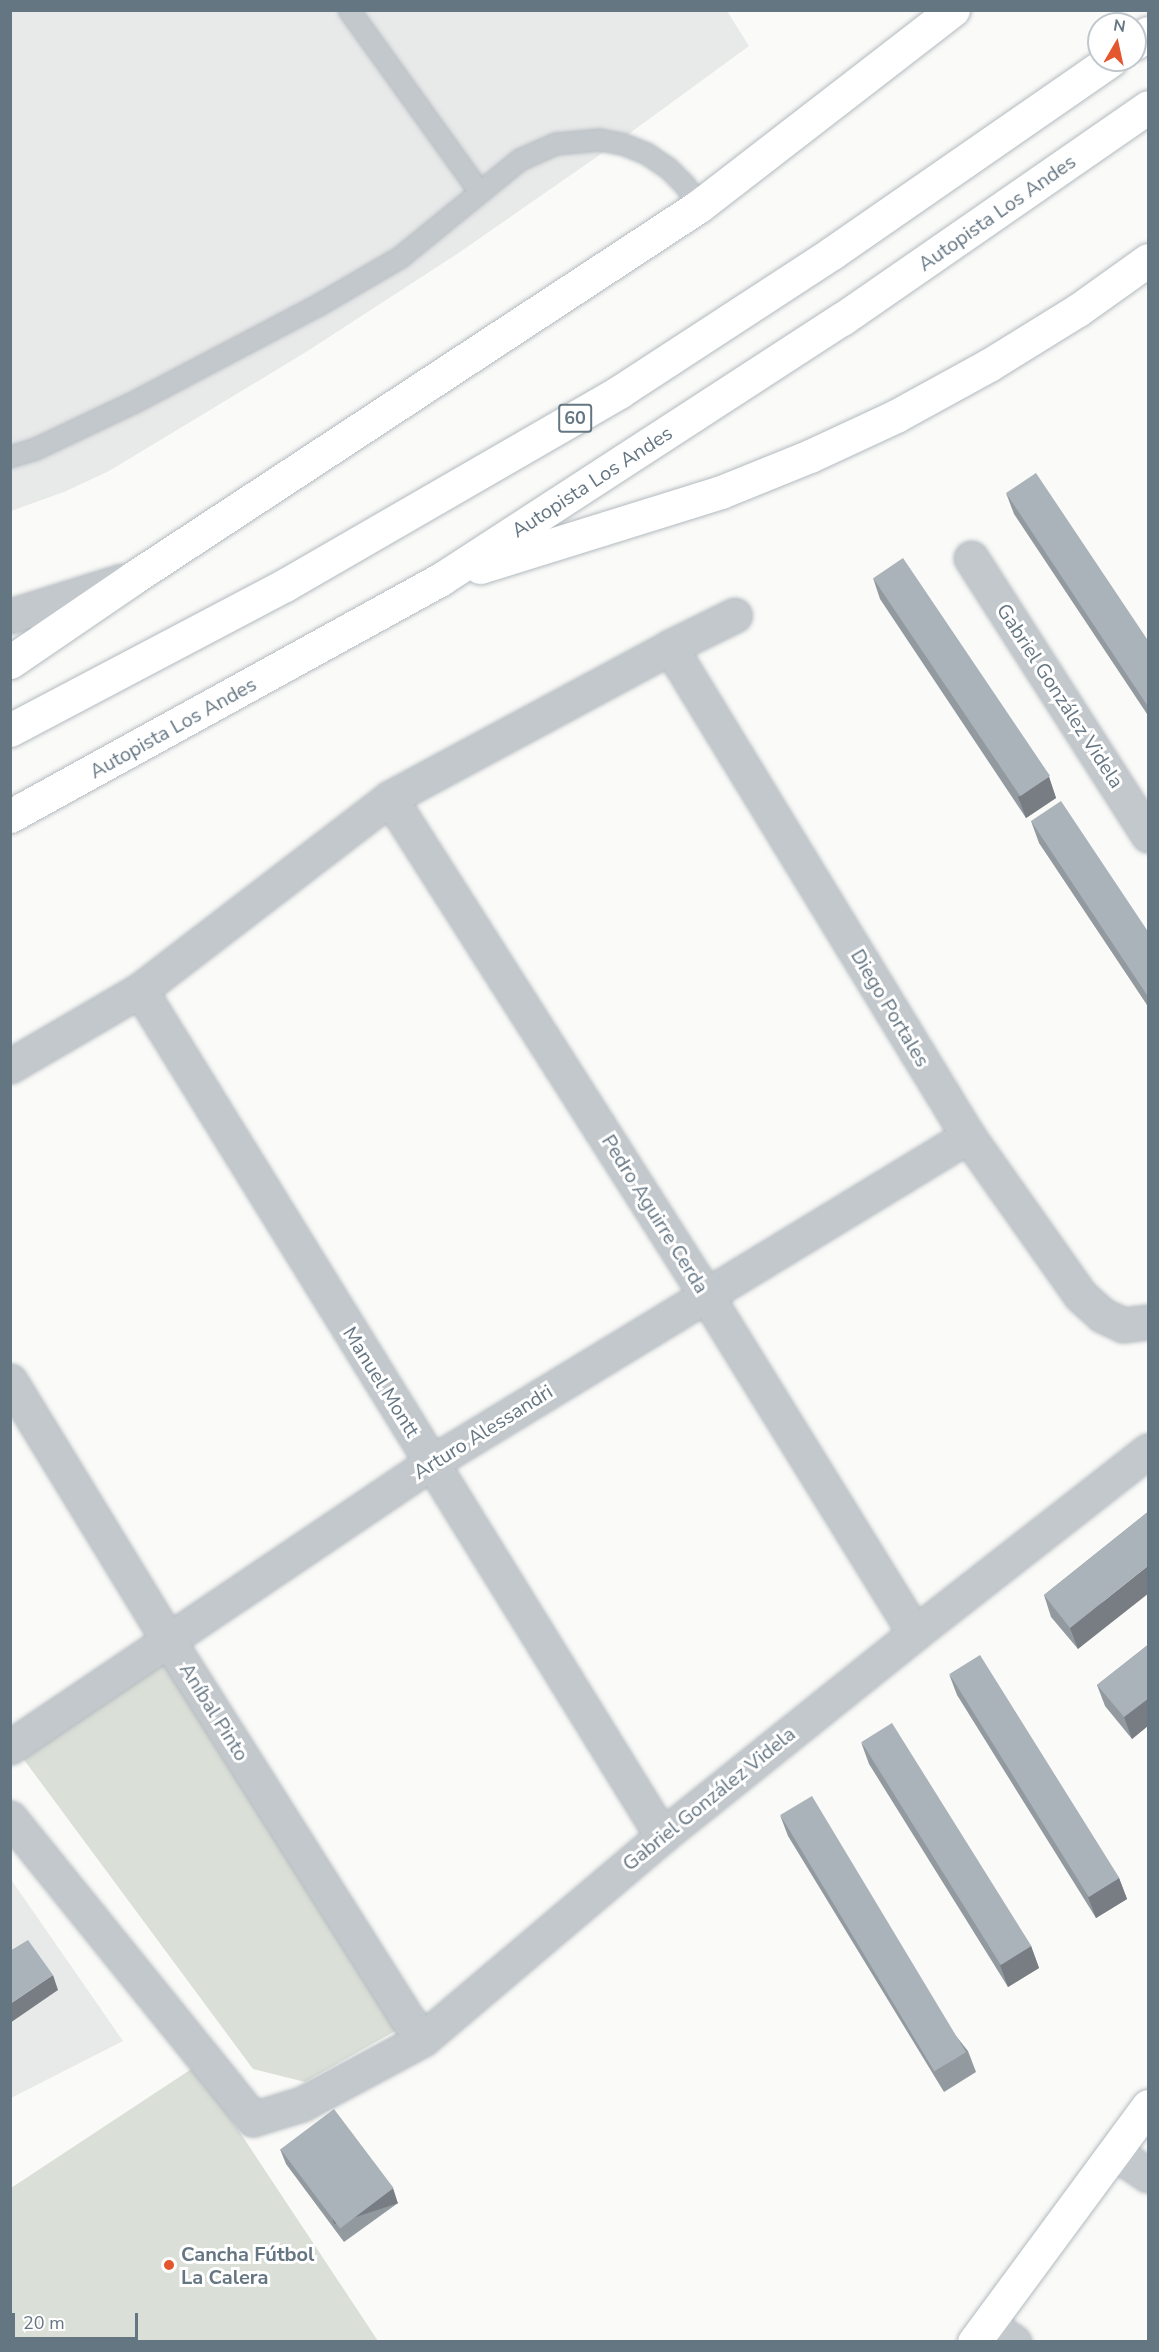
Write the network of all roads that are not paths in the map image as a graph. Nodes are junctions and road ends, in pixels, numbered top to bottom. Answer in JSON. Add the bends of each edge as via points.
{"nodes":[{"id":1,"x":349,"y":10,"type":"edge"},
{"id":2,"x":953,"y":10,"type":"edge"},
{"id":3,"x":1094,"y":72,"type":"edge"},
{"id":4,"x":1149,"y":106,"type":"edge"},
{"id":5,"x":480,"y":192,"type":"junction"},
{"id":6,"x":699,"y":206,"type":"junction"},
{"id":7,"x":1149,"y":260,"type":"edge"},
{"id":8,"x":10,"y":457,"type":"edge"},
{"id":9,"x":971,"y":558,"type":"dead end"},
{"id":10,"x":133,"y":578,"type":"junction"},
{"id":11,"x":441,"y":579,"type":"junction"},
{"id":12,"x":735,"y":615,"type":"dead end"},
{"id":13,"x":10,"y":616,"type":"edge"},
{"id":14,"x":670,"y":646,"type":"junction"},
{"id":15,"x":10,"y":662,"type":"edge"},
{"id":16,"x":10,"y":730,"type":"edge"},
{"id":17,"x":390,"y":798,"type":"junction"},
{"id":18,"x":10,"y":816,"type":"edge"},
{"id":19,"x":1149,"y":835,"type":"edge"},
{"id":20,"x":140,"y":990,"type":"junction"},
{"id":21,"x":10,"y":1066,"type":"edge"},
{"id":22,"x":968,"y":1136,"type":"junction"},
{"id":23,"x":706,"y":1295,"type":"junction"},
{"id":24,"x":1149,"y":1322,"type":"edge"},
{"id":25,"x":10,"y":1381,"type":"edge"},
{"id":26,"x":1149,"y":1450,"type":"edge"},
{"id":27,"x":431,"y":1463,"type":"junction"},
{"id":28,"x":915,"y":1633,"type":"junction"},
{"id":29,"x":168,"y":1640,"type":"junction"},
{"id":30,"x":10,"y":1747,"type":"edge"},
{"id":31,"x":10,"y":1818,"type":"edge"},
{"id":32,"x":662,"y":1836,"type":"junction"},
{"id":33,"x":423,"y":2039,"type":"junction"},
{"id":34,"x":1149,"y":2106,"type":"edge"},
{"id":35,"x":1114,"y":2152,"type":"junction"},
{"id":36,"x":1149,"y":2175,"type":"edge"},
{"id":37,"x":992,"y":2336,"type":"edge"}],
"edges":[{"from":1,"to":5,"type":"lane"},
{"from":2,"to":6,"type":"main road"},
{"from":3,"to":16,"type":"main road","number":"60","via":[[842,246],[619,392],[285,585]]},
{"from":4,"to":11,"type":"main road","name":"Autopista Los Andes","via":[[842,319]]},
{"from":5,"to":6,"type":"lane","via":[[520,160],[538,151],[576,140],[600,140],[625,144],[661,164],[686,185]]},
{"from":5,"to":8,"type":"lane","via":[[400,256],[319,305],[137,401],[36,449]]},
{"from":6,"to":10,"type":"main road"},
{"from":7,"to":11,"type":"main road","via":[[989,365],[896,416],[810,456],[721,492]]},
{"from":9,"to":19,"type":"street","name":"Gabriel González Videla"},
{"from":10,"to":13,"type":"street"},
{"from":10,"to":15,"type":"main road"},
{"from":11,"to":18,"type":"main road","name":"Autopista Los Andes"},
{"from":12,"to":14,"type":"street"},
{"from":14,"to":17,"type":"street"},
{"from":14,"to":22,"type":"street","name":"Diego Portales"},
{"from":17,"to":20,"type":"street"},
{"from":17,"to":23,"type":"street","name":"Pedro Aguirre Cerda"},
{"from":20,"to":21,"type":"street"},
{"from":20,"to":27,"type":"street","name":"Manuel Montt"},
{"from":22,"to":23,"type":"street","name":"Arturo Alessandri"},
{"from":22,"to":24,"type":"street","name":"Diego Portales","via":[[1080,1295],[1102,1315],[1123,1325]]},
{"from":23,"to":27,"type":"street","name":"Arturo Alessandri"},
{"from":23,"to":28,"type":"street","name":"Pedro Aguirre Cerda"},
{"from":25,"to":29,"type":"street","name":"Aníbal Pinto"},
{"from":26,"to":28,"type":"street","name":"Gabriel González Videla"},
{"from":27,"to":29,"type":"street","name":"Arturo Alessandri"},
{"from":27,"to":32,"type":"street","name":"Manuel Montt"},
{"from":28,"to":32,"type":"street","name":"Gabriel González Videla"},
{"from":29,"to":30,"type":"street","name":"Arturo Alessandri"},
{"from":29,"to":33,"type":"street","name":"Aníbal Pinto","via":[[406,2018]]},
{"from":31,"to":33,"type":"street","name":"Gabriel González Videla","via":[[254,2119],[302,2104]]},
{"from":32,"to":33,"type":"street","name":"Gabriel González Videla"},
{"from":34,"to":35,"type":"main road"},
{"from":35,"to":36,"type":"street"},
{"from":35,"to":37,"type":"main road"}]}
